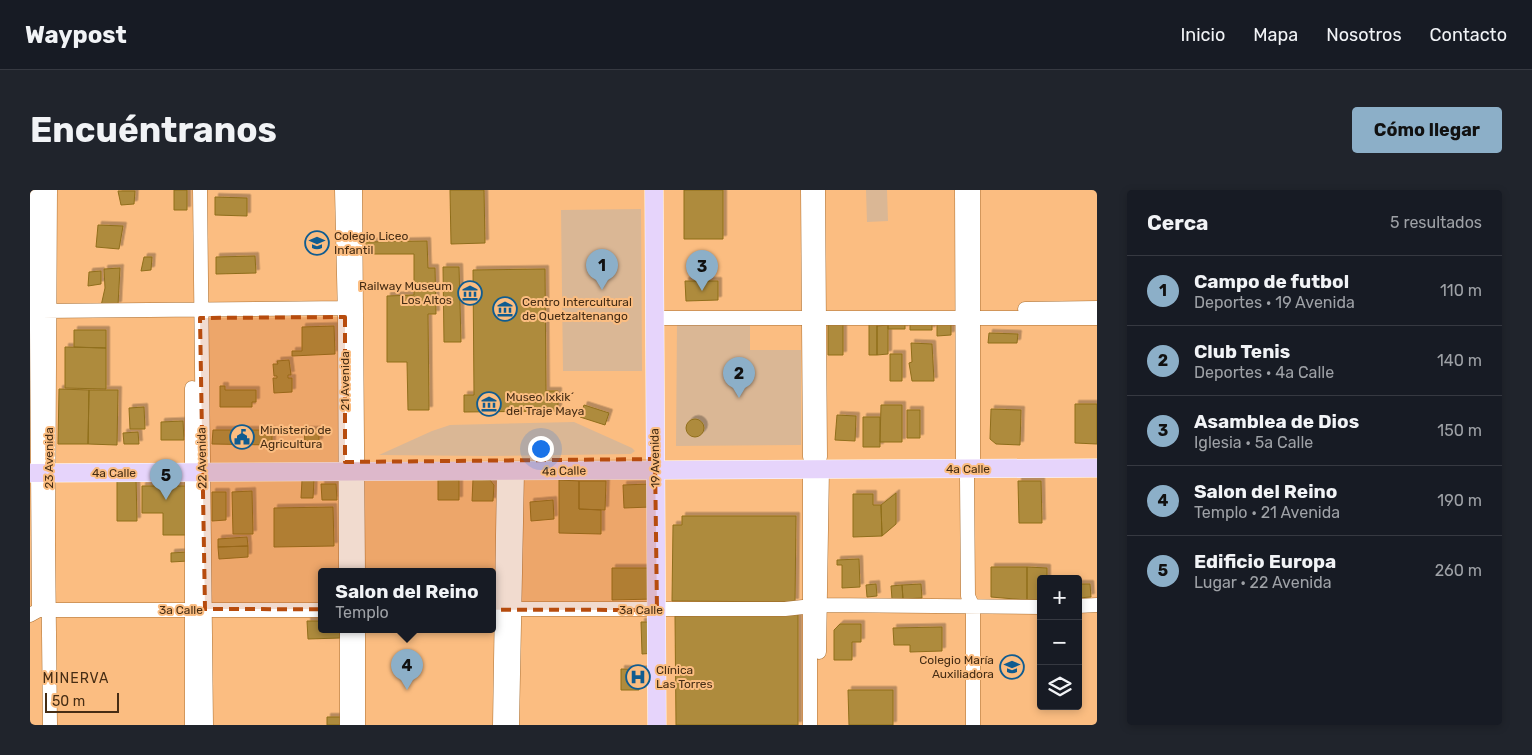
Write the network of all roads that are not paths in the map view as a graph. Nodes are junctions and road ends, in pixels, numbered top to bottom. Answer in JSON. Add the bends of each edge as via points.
{"nodes":[{"id":1,"x":36,"y":190,"type":"edge"},
{"id":2,"x":50,"y":190,"type":"edge"},
{"id":3,"x":192,"y":190,"type":"edge"},
{"id":4,"x":200,"y":190,"type":"edge"},
{"id":5,"x":342,"y":190,"type":"edge"},
{"id":6,"x":355,"y":190,"type":"edge"},
{"id":7,"x":654,"y":190,"type":"edge"},
{"id":8,"x":665,"y":190,"type":"edge"},
{"id":9,"x":808,"y":190,"type":"edge"},
{"id":10,"x":818,"y":190,"type":"edge"},
{"id":11,"x":962,"y":190,"type":"edge"},
{"id":12,"x":973,"y":190,"type":"edge"},
{"id":13,"x":1097,"y":308,"type":"edge"},
{"id":14,"x":345,"y":312,"type":"junction"},
{"id":15,"x":40,"y":314,"type":"edge"},
{"id":16,"x":196,"y":314,"type":"junction"},
{"id":17,"x":659,"y":314,"type":"junction"},
{"id":18,"x":814,"y":314,"type":"junction"},
{"id":19,"x":968,"y":314,"type":"junction"},
{"id":20,"x":1097,"y":318,"type":"edge"},
{"id":21,"x":34,"y":374,"type":"edge"},
{"id":22,"x":1097,"y":457,"type":"edge"},
{"id":23,"x":815,"y":463,"type":"junction"},
{"id":24,"x":659,"y":465,"type":"junction"},
{"id":25,"x":968,"y":466,"type":"junction"},
{"id":26,"x":352,"y":467,"type":"junction"},
{"id":27,"x":197,"y":468,"type":"junction"},
{"id":28,"x":1097,"y":468,"type":"edge"},
{"id":29,"x":38,"y":469,"type":"edge"},
{"id":30,"x":510,"y":472,"type":"junction"},
{"id":31,"x":346,"y":568,"type":"edge"},
{"id":32,"x":358,"y":568,"type":"edge"},
{"id":33,"x":1097,"y":605,"type":"edge"},
{"id":34,"x":1082,"y":606,"type":"edge"},
{"id":35,"x":1037,"y":607,"type":"edge"},
{"id":36,"x":968,"y":608,"type":"junction"},
{"id":37,"x":198,"y":609,"type":"junction"},
{"id":38,"x":503,"y":609,"type":"edge"},
{"id":39,"x":318,"y":610,"type":"edge"},
{"id":40,"x":661,"y":610,"type":"junction"},
{"id":41,"x":816,"y":610,"type":"junction"},
{"id":42,"x":37,"y":612,"type":"edge"},
{"id":43,"x":1097,"y":614,"type":"edge"},
{"id":44,"x":1037,"y":615,"type":"edge"},
{"id":45,"x":1082,"y":615,"type":"edge"},
{"id":46,"x":347,"y":633,"type":"edge"},
{"id":47,"x":358,"y":633,"type":"edge"},
{"id":48,"x":50,"y":725,"type":"edge"},
{"id":49,"x":192,"y":725,"type":"edge"},
{"id":50,"x":206,"y":725,"type":"edge"},
{"id":51,"x":347,"y":725,"type":"edge"},
{"id":52,"x":358,"y":725,"type":"edge"},
{"id":53,"x":500,"y":725,"type":"edge"},
{"id":54,"x":512,"y":725,"type":"edge"},
{"id":55,"x":657,"y":725,"type":"edge"},
{"id":56,"x":665,"y":725,"type":"edge"},
{"id":57,"x":810,"y":725,"type":"edge"},
{"id":58,"x":818,"y":725,"type":"edge"},
{"id":59,"x":965,"y":725,"type":"edge"},
{"id":60,"x":974,"y":725,"type":"edge"}],
"edges":[{"from":1,"to":15,"type":"street","name":"23 Avenida"},
{"from":2,"to":15,"type":"street","name":"23 Avenida"},
{"from":3,"to":16,"type":"street","name":"22 Avenida"},
{"from":4,"to":16,"type":"street","name":"22 Avenida"},
{"from":5,"to":14,"type":"street","name":"21 Avenida"},
{"from":6,"to":26,"type":"street","name":"21 Avenida"},
{"from":7,"to":17,"type":"main road","name":"19 Avenida"},
{"from":8,"to":17,"type":"main road","name":"19 Avenida"},
{"from":9,"to":18,"type":"street"},
{"from":10,"to":18,"type":"street"},
{"from":11,"to":19,"type":"street"},
{"from":12,"to":19,"type":"street"},
{"from":13,"to":19,"type":"street"},
{"from":14,"to":16,"type":"street"},
{"from":14,"to":26,"type":"street","name":"21 Avenida"},
{"from":15,"to":16,"type":"street"},
{"from":15,"to":21,"type":"street","name":"23 Avenida"},
{"from":15,"to":29,"type":"street","name":"23 Avenida"},
{"from":16,"to":27,"type":"street","name":"22 Avenida"},
{"from":17,"to":18,"type":"street"},
{"from":17,"to":24,"type":"main road","name":"19 Avenida"},
{"from":18,"to":19,"type":"street"},
{"from":18,"to":23,"type":"street"},
{"from":19,"to":20,"type":"street"},
{"from":19,"to":25,"type":"street"},
{"from":21,"to":29,"type":"street","name":"23 Avenida"},
{"from":22,"to":25,"type":"main road","name":"4a Calle"},
{"from":23,"to":24,"type":"main road","name":"4a Calle"},
{"from":23,"to":25,"type":"main road","name":"4a Calle"},
{"from":23,"to":41,"type":"street"},
{"from":24,"to":26,"type":"main road","name":"4a Calle","via":[[510,462]]},
{"from":24,"to":30,"type":"main road","name":"4a Calle"},
{"from":24,"to":40,"type":"main road","name":"19 Avenida"},
{"from":25,"to":28,"type":"main road","name":"4a Calle"},
{"from":25,"to":36,"type":"street"},
{"from":26,"to":27,"type":"main road","name":"4a Calle"},
{"from":26,"to":30,"type":"main road","name":"4a Calle"},
{"from":26,"to":31,"type":"street","name":"21 Avenida"},
{"from":26,"to":32,"type":"street","name":"21 Avenida"},
{"from":27,"to":29,"type":"main road","name":"4a Calle"},
{"from":27,"to":37,"type":"street","name":"22 Avenida"},
{"from":29,"to":42,"type":"street","name":"23 Avenida"},
{"from":30,"to":38,"type":"street"},
{"from":33,"to":34,"type":"street"},
{"from":35,"to":36,"type":"street","name":"3a Calle"},
{"from":36,"to":41,"type":"street","name":"3a Calle"},
{"from":36,"to":44,"type":"street","name":"3a Calle"},
{"from":36,"to":59,"type":"street"},
{"from":36,"to":60,"type":"street"},
{"from":37,"to":39,"type":"street","name":"3a Calle"},
{"from":37,"to":42,"type":"street","name":"3a Calle"},
{"from":37,"to":49,"type":"street","name":"22 Avenida"},
{"from":37,"to":50,"type":"street","name":"22 Avenida"},
{"from":38,"to":40,"type":"street","name":"3a Calle"},
{"from":38,"to":53,"type":"street"},
{"from":38,"to":54,"type":"street"},
{"from":40,"to":41,"type":"street","name":"3a Calle"},
{"from":40,"to":55,"type":"main road","name":"19 Avenida"},
{"from":40,"to":56,"type":"main road","name":"19 Avenida"},
{"from":41,"to":57,"type":"street"},
{"from":41,"to":58,"type":"street"},
{"from":42,"to":48,"type":"street","name":"23 Avenida"},
{"from":43,"to":45,"type":"street"},
{"from":46,"to":51,"type":"street"},
{"from":47,"to":52,"type":"street"}]}
